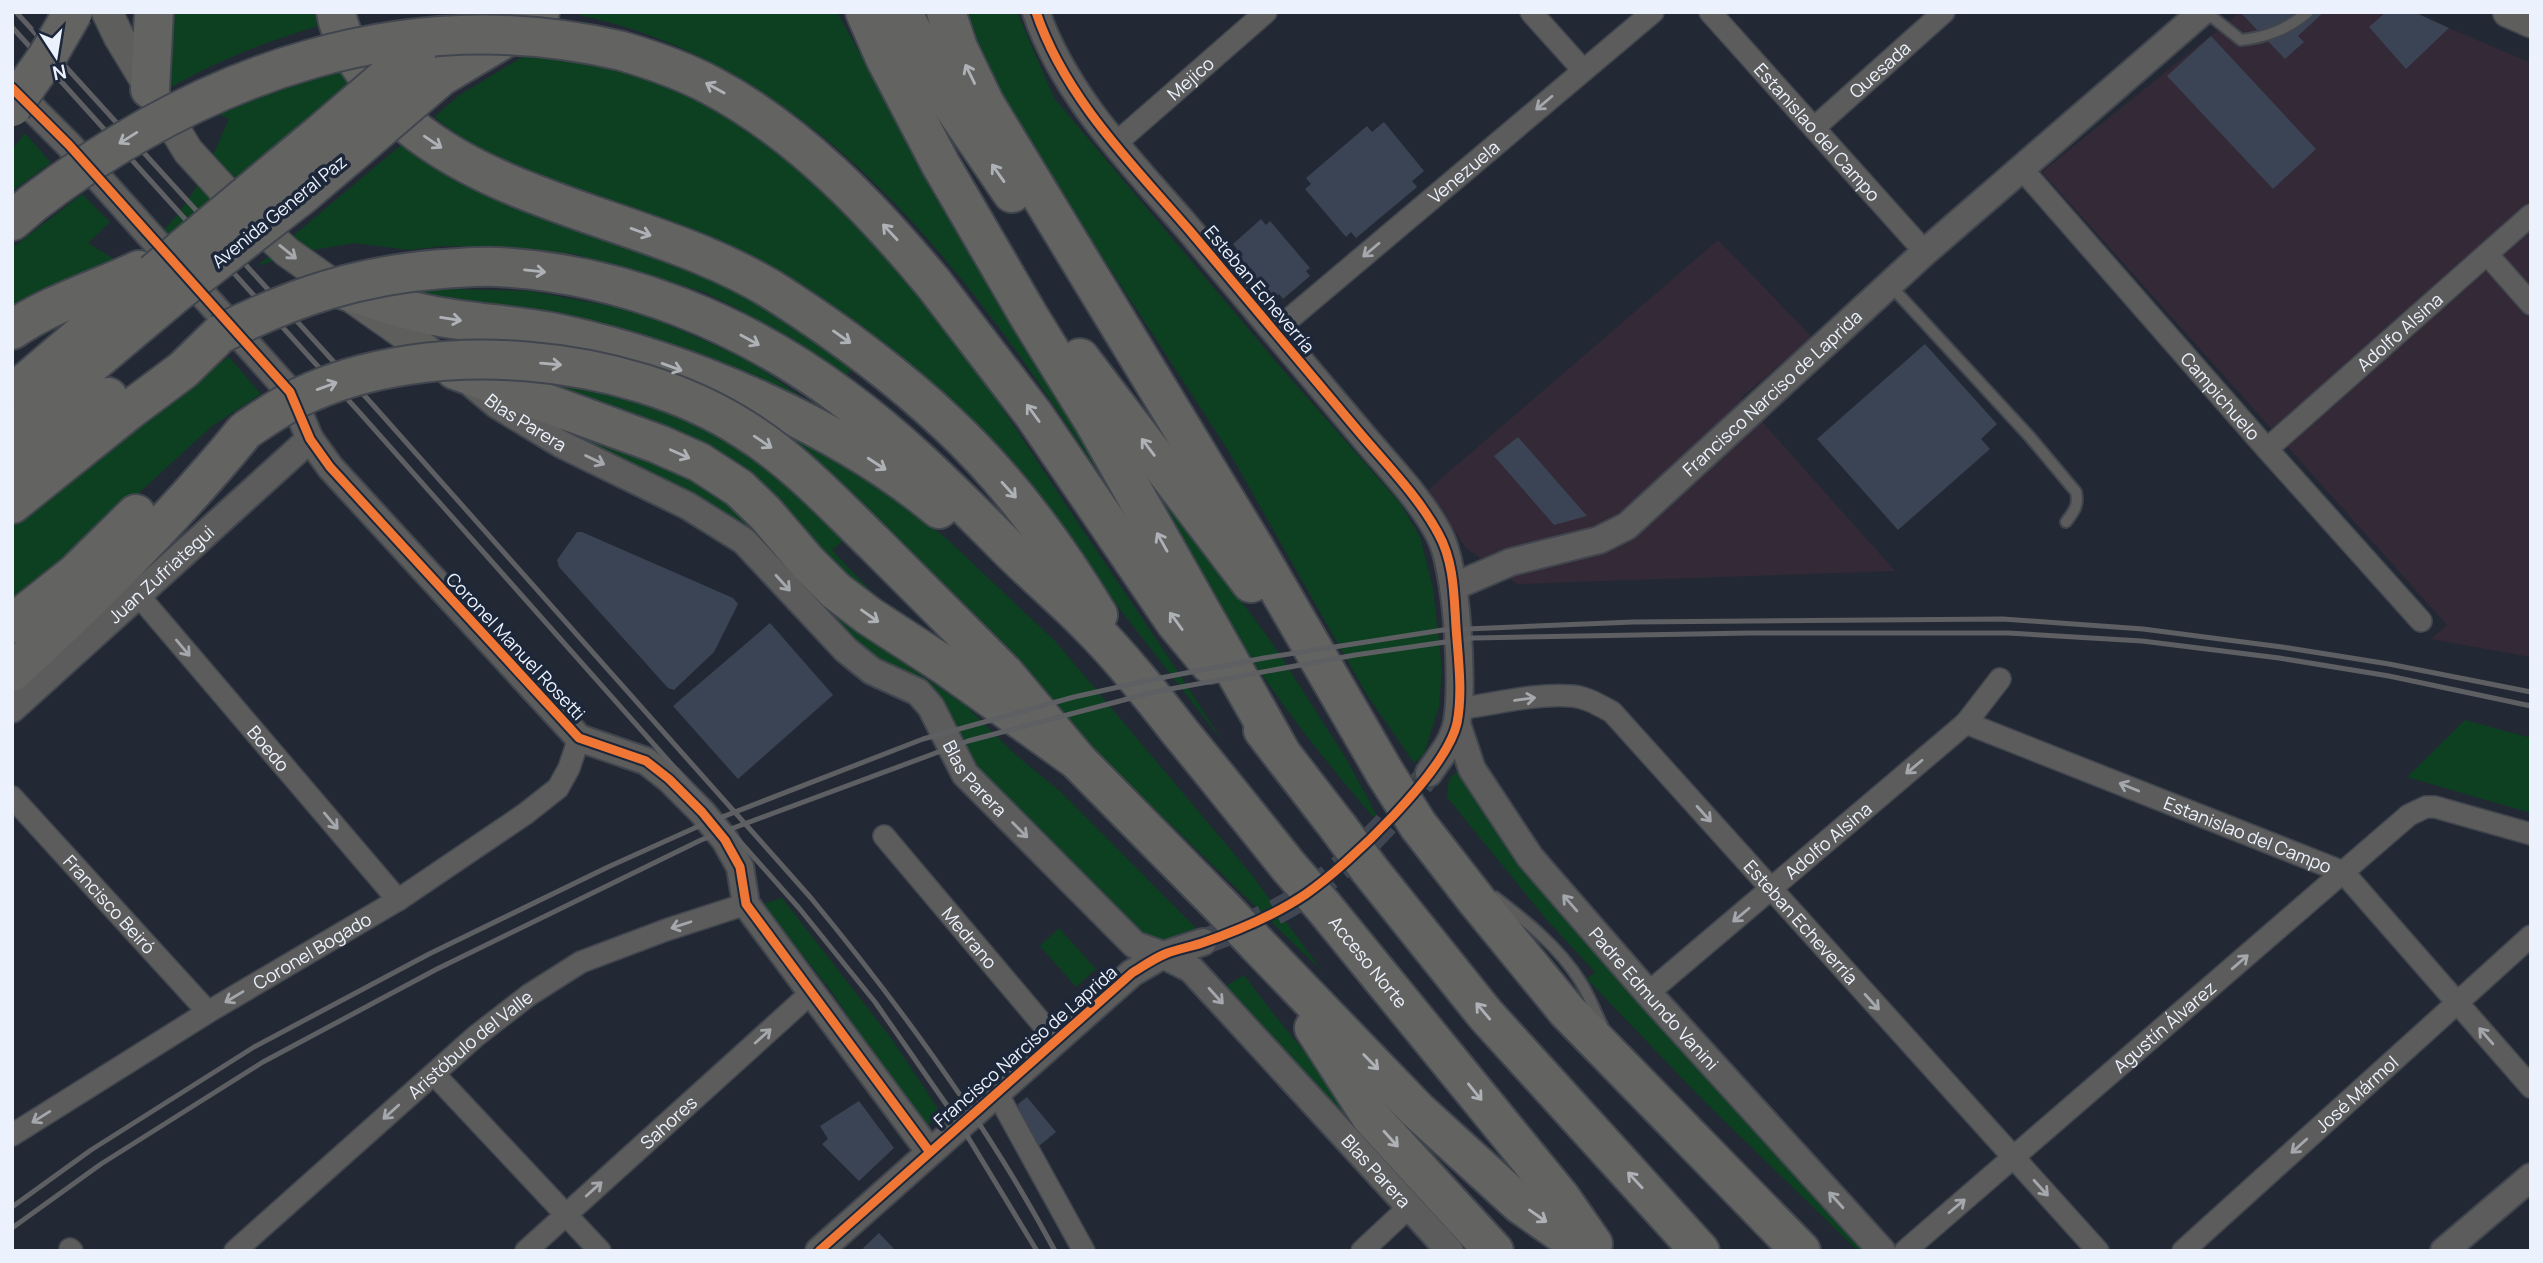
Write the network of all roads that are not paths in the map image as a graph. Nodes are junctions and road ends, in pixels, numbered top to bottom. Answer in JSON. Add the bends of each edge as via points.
{"nodes":[{"id":1,"x":73,"y":12,"type":"edge"},
{"id":2,"x":107,"y":12,"type":"edge"},
{"id":3,"x":153,"y":12,"type":"edge"},
{"id":4,"x":336,"y":12,"type":"edge"},
{"id":5,"x":463,"y":12,"type":"edge"},
{"id":6,"x":509,"y":12,"type":"edge"},
{"id":7,"x":540,"y":12,"type":"edge"},
{"id":8,"x":853,"y":12,"type":"edge"},
{"id":9,"x":865,"y":12,"type":"edge"},
{"id":10,"x":902,"y":12,"type":"edge"},
{"id":11,"x":946,"y":12,"type":"edge"},
{"id":12,"x":1036,"y":12,"type":"edge"},
{"id":13,"x":1266,"y":12,"type":"edge"},
{"id":14,"x":1531,"y":12,"type":"edge"},
{"id":15,"x":1653,"y":12,"type":"edge"},
{"id":16,"x":1710,"y":12,"type":"edge"},
{"id":17,"x":1944,"y":12,"type":"edge"},
{"id":18,"x":2204,"y":12,"type":"edge"},
{"id":19,"x":2308,"y":12,"type":"edge"},
{"id":20,"x":2508,"y":12,"type":"edge"},
{"id":21,"x":2531,"y":22,"type":"edge"},
{"id":22,"x":885,"y":58,"type":"junction"},
{"id":23,"x":432,"y":68,"type":"junction"},
{"id":24,"x":1583,"y":70,"type":"junction"},
{"id":25,"x":12,"y":88,"type":"edge"},
{"id":26,"x":150,"y":89,"type":"junction"},
{"id":27,"x":12,"y":107,"type":"edge"},
{"id":28,"x":1814,"y":128,"type":"junction"},
{"id":29,"x":1115,"y":144,"type":"junction"},
{"id":30,"x":2021,"y":168,"type":"junction"},
{"id":31,"x":23,"y":212,"type":"edge"},
{"id":32,"x":2531,"y":215,"type":"edge"},
{"id":33,"x":991,"y":247,"type":"junction"},
{"id":34,"x":1924,"y":252,"type":"junction"},
{"id":35,"x":2487,"y":254,"type":"junction"},
{"id":36,"x":163,"y":272,"type":"junction"},
{"id":37,"x":1889,"y":285,"type":"junction"},
{"id":38,"x":338,"y":288,"type":"junction"},
{"id":39,"x":2531,"y":304,"type":"edge"},
{"id":40,"x":12,"y":330,"type":"edge"},
{"id":41,"x":1275,"y":331,"type":"junction"},
{"id":42,"x":178,"y":362,"type":"junction"},
{"id":43,"x":1142,"y":365,"type":"junction"},
{"id":44,"x":455,"y":370,"type":"junction"},
{"id":45,"x":12,"y":394,"type":"edge"},
{"id":46,"x":245,"y":431,"type":"junction"},
{"id":47,"x":12,"y":432,"type":"edge"},
{"id":48,"x":310,"y":439,"type":"junction"},
{"id":49,"x":2267,"y":449,"type":"junction"},
{"id":50,"x":12,"y":463,"type":"edge"},
{"id":51,"x":12,"y":504,"type":"edge"},
{"id":52,"x":2066,"y":522,"type":"dead end"},
{"id":53,"x":1453,"y":587,"type":"junction"},
{"id":54,"x":139,"y":596,"type":"junction"},
{"id":55,"x":2421,"y":621,"type":"dead end"},
{"id":56,"x":12,"y":624,"type":"edge"},
{"id":57,"x":1089,"y":625,"type":"junction"},
{"id":58,"x":1313,"y":653,"type":"junction"},
{"id":59,"x":12,"y":672,"type":"edge"},
{"id":60,"x":1134,"y":675,"type":"junction"},
{"id":61,"x":2000,"y":679,"type":"dead end"},
{"id":62,"x":12,"y":709,"type":"edge"},
{"id":63,"x":1457,"y":717,"type":"junction"},
{"id":64,"x":1966,"y":723,"type":"junction"},
{"id":65,"x":579,"y":738,"type":"junction"},
{"id":66,"x":1280,"y":751,"type":"junction"},
{"id":67,"x":1077,"y":760,"type":"junction"},
{"id":68,"x":1429,"y":773,"type":"tunnel mouth"},
{"id":69,"x":12,"y":797,"type":"edge"},
{"id":70,"x":2531,"y":834,"type":"edge"},
{"id":71,"x":884,"y":836,"type":"dead end"},
{"id":72,"x":1446,"y":860,"type":"junction"},
{"id":73,"x":2343,"y":872,"type":"junction"},
{"id":74,"x":1478,"y":884,"type":"dead end"},
{"id":75,"x":1771,"y":889,"type":"junction"},
{"id":76,"x":1489,"y":893,"type":"dead end"},
{"id":77,"x":398,"y":900,"type":"junction"},
{"id":78,"x":746,"y":904,"type":"junction"},
{"id":79,"x":2531,"y":936,"type":"edge"},
{"id":80,"x":1203,"y":943,"type":"tunnel mouth"},
{"id":81,"x":1264,"y":952,"type":"junction"},
{"id":82,"x":1163,"y":955,"type":"junction"},
{"id":83,"x":811,"y":993,"type":"junction"},
{"id":84,"x":1648,"y":993,"type":"junction"},
{"id":85,"x":2457,"y":1004,"type":"junction"},
{"id":86,"x":208,"y":1012,"type":"junction"},
{"id":87,"x":1056,"y":1040,"type":"junction"},
{"id":88,"x":1625,"y":1072,"type":"junction"},
{"id":89,"x":434,"y":1074,"type":"junction"},
{"id":90,"x":2531,"y":1087,"type":"edge"},
{"id":91,"x":997,"y":1093,"type":"junction"},
{"id":92,"x":12,"y":1135,"type":"edge"},
{"id":93,"x":929,"y":1151,"type":"junction"},
{"id":94,"x":2014,"y":1158,"type":"junction"},
{"id":95,"x":2531,"y":1177,"type":"edge"},
{"id":96,"x":1408,"y":1208,"type":"junction"},
{"id":97,"x":566,"y":1214,"type":"junction"},
{"id":98,"x":1696,"y":1244,"type":"edge"},
{"id":99,"x":235,"y":1251,"type":"edge"},
{"id":100,"x":526,"y":1251,"type":"edge"},
{"id":101,"x":600,"y":1251,"type":"edge"},
{"id":102,"x":819,"y":1251,"type":"edge"},
{"id":103,"x":1084,"y":1251,"type":"edge"},
{"id":104,"x":1362,"y":1251,"type":"edge"},
{"id":105,"x":1450,"y":1251,"type":"edge"},
{"id":106,"x":1494,"y":1251,"type":"edge"},
{"id":107,"x":1587,"y":1251,"type":"edge"},
{"id":108,"x":1597,"y":1251,"type":"edge"},
{"id":109,"x":1801,"y":1251,"type":"edge"},
{"id":110,"x":1882,"y":1251,"type":"edge"},
{"id":111,"x":1905,"y":1251,"type":"edge"},
{"id":112,"x":2098,"y":1251,"type":"edge"},
{"id":113,"x":2183,"y":1251,"type":"edge"},
{"id":114,"x":2444,"y":1251,"type":"edge"}],
"edges":[{"from":1,"to":27,"type":"highway","bridge":true},
{"from":2,"to":26,"type":"main road"},
{"from":3,"to":26,"type":"highway"},
{"from":4,"to":60,"type":"highway","one_way":true,"via":[[359,66],[396,114],[437,145],[509,183],[721,262],[849,343],[949,424],[1018,500],[1069,567]]},
{"from":5,"to":23,"type":"highway","name":"Avenida General Paz"},
{"from":6,"to":23,"type":"highway","name":"Avenida General Paz"},
{"from":7,"to":23,"type":"highway","via":[[512,34]]},
{"from":8,"to":22,"type":"highway"},
{"from":9,"to":22,"type":"highway"},
{"from":43,"to":10,"type":"highway","one_way":true,"via":[[1062,266],[970,132]]},
{"from":43,"to":11,"type":"highway","one_way":true,"via":[[985,104]]},
{"from":12,"to":29,"type":"street","name":"Esteban Echeverría","via":[[1073,88]]},
{"from":13,"to":29,"type":"street","name":"Mejico"},
{"from":14,"to":24,"type":"street"},
{"from":15,"to":24,"type":"street","name":"Venezuela"},
{"from":16,"to":28,"type":"street","name":"Estanislao del Campo"},
{"from":17,"to":28,"type":"street","name":"Quesada"},
{"from":18,"to":19,"type":"lane","via":[[2241,40],[2288,28]]},
{"from":18,"to":30,"type":"street","name":"Francisco Narciso de Laprida"},
{"from":20,"to":21,"type":"main road"},
{"from":22,"to":33,"type":"highway"},
{"from":23,"to":36,"type":"highway","name":"Avenida General Paz","bridge":true,"via":[[290,182]]},
{"from":24,"to":41,"type":"street","name":"Venezuela","one_way":true},
{"from":25,"to":48,"type":"street","name":"Coronel Manuel Rosetti","via":[[69,145],[290,392]]},
{"from":26,"to":38,"type":"main road","one_way":true,"via":[[188,151],[242,210],[287,252]]},
{"from":28,"to":34,"type":"street","name":"Estanislao del Campo"},
{"from":29,"to":41,"type":"street","name":"Esteban Echeverría"},
{"from":30,"to":34,"type":"street","name":"Francisco Narciso de Laprida"},
{"from":30,"to":49,"type":"street","name":"Campichuelo"},
{"from":66,"to":31,"type":"highway","one_way":true,"bridge":true,"via":[[1175,622],[1034,415],[901,244],[802,148],[738,102],[655,61],[539,31],[480,27],[397,32],[291,58],[238,78],[123,140]]},
{"from":32,"to":35,"type":"street","name":"Adolfo Alsina"},
{"from":58,"to":33,"type":"highway","one_way":true,"via":[[1240,569]]},
{"from":66,"to":33,"type":"highway","one_way":true},
{"from":34,"to":37,"type":"street","name":"Francisco Narciso de Laprida"},
{"from":35,"to":39,"type":"street"},
{"from":35,"to":49,"type":"street","name":"Adolfo Alsina"},
{"from":36,"to":40,"type":"highway","via":[[72,299]]},
{"from":36,"to":45,"type":"highway","name":"Avenida General Paz"},
{"from":36,"to":47,"type":"highway","name":"Avenida General Paz"},
{"from":37,"to":52,"type":"lane","via":[[2076,492],[2076,508]]},
{"from":37,"to":53,"type":"street","name":"Francisco Narciso de Laprida","via":[[1627,526],[1599,540],[1511,562]]},
{"from":38,"to":44,"type":"main road"},
{"from":38,"to":57,"type":"highway","one_way":true,"via":[[433,316],[559,333],[742,392],[832,435],[918,491],[1001,561]]},
{"from":41,"to":53,"type":"street","name":"Esteban Echeverría","via":[[1422,509],[1443,543]]},
{"from":42,"to":50,"type":"highway"},
{"from":42,"to":51,"type":"highway","via":[[128,411]]},
{"from":42,"to":57,"type":"highway","one_way":true,"bridge":true,"via":[[220,334],[299,298],[385,276],[495,267],[615,285],[739,334],[841,396],[897,440]]},
{"from":43,"to":58,"type":"highway"},
{"from":44,"to":67,"type":"highway","one_way":true,"via":[[699,462],[765,513],[836,591]]},
{"from":44,"to":82,"type":"street","name":"Blas Parera","one_way":true,"via":[[497,405],[561,444],[688,506],[744,541],[846,650],[872,671],[918,692],[931,707],[965,774],[1135,945]]},
{"from":46,"to":56,"type":"highway","via":[[204,455],[75,574]]},
{"from":46,"to":59,"type":"highway","via":[[211,473],[64,625]]},
{"from":46,"to":67,"type":"highway","one_way":true,"bridge":true,"via":[[301,396],[367,373],[448,360],[558,364],[609,374],[698,405],[743,428],[805,475],[1005,674]]},
{"from":48,"to":54,"type":"street","name":"Juan Zufriategui"},
{"from":48,"to":65,"type":"street","name":"Coronel Manuel Rosetti","via":[[330,467]]},
{"from":49,"to":55,"type":"street","name":"Campichuelo"},
{"from":53,"to":63,"type":"street"},
{"from":54,"to":62,"type":"street","name":"Juan Zufriategui"},
{"from":54,"to":77,"type":"street","name":"Boedo","one_way":true},
{"from":57,"to":60,"type":"highway"},
{"from":58,"to":72,"type":"highway","bridge":true,"via":[[1385,774]]},
{"from":60,"to":108,"type":"highway","name":"Acceso Norte","one_way":true,"bridge":true,"via":[[1561,1198]]},
{"from":61,"to":64,"type":"street","name":"Adolfo Alsina"},
{"from":63,"to":68,"type":"street","via":[[1447,747]]},
{"from":63,"to":75,"type":"street","name":"Esteban Echeverría","one_way":true,"via":[[1547,696],[1594,702],[1612,712]]},
{"from":84,"to":63,"type":"street","name":"Padre Edmundo Vanini","one_way":true,"via":[[1530,857],[1472,769]]},
{"from":73,"to":64,"type":"street","name":"Estanislao del Campo","one_way":true},
{"from":64,"to":75,"type":"street","name":"Adolfo Alsina","one_way":true},
{"from":65,"to":77,"type":"street","name":"Coronel Bogado","via":[[558,788]]},
{"from":65,"to":78,"type":"street","name":"Coronel Manuel Rosetti","via":[[646,761],[686,795],[725,840],[740,867]]},
{"from":98,"to":66,"type":"highway","one_way":true,"bridge":true,"via":[[1485,1014]]},
{"from":67,"to":81,"type":"highway","bridge":true},
{"from":69,"to":86,"type":"street","name":"Francisco Beiró"},
{"from":70,"to":73,"type":"street","name":"Agustín Álvarez","via":[[2426,807]]},
{"from":71,"to":87,"type":"street","name":"Medrano"},
{"from":72,"to":74,"type":"lane"},
{"from":72,"to":88,"type":"highway","via":[[1560,1002]]},
{"from":73,"to":85,"type":"street","name":"Estanislao del Campo"},
{"from":94,"to":73,"type":"street","name":"Agustín Álvarez","one_way":true},
{"from":75,"to":84,"type":"street","name":"Adolfo Alsina","one_way":true},
{"from":75,"to":94,"type":"street","name":"Esteban Echeverría","one_way":true},
{"from":76,"to":88,"type":"lane","via":[[1532,925],[1580,980]]},
{"from":77,"to":86,"type":"street","name":"Coronel Bogado","one_way":true},
{"from":78,"to":83,"type":"street","name":"Coronel Manuel Rosetti"},
{"from":78,"to":89,"type":"street","name":"Aristóbulo del Valle","one_way":true,"via":[[581,962],[529,995]]},
{"from":79,"to":85,"type":"street","name":"José Mármol"},
{"from":80,"to":82,"type":"street","name":"Francisco Narciso de Laprida"},
{"from":81,"to":106,"type":"highway","one_way":true,"via":[[1371,1117]]},
{"from":81,"to":107,"type":"highway","one_way":true,"via":[[1438,1129],[1520,1203]]},
{"from":82,"to":87,"type":"street","name":"Francisco Narciso de Laprida","via":[[1132,973]]},
{"from":82,"to":96,"type":"street","name":"Blas Parera","one_way":true,"via":[[1191,969]]},
{"from":83,"to":93,"type":"street","name":"Coronel Manuel Rosetti"},
{"from":97,"to":83,"type":"street","name":"Sahores","one_way":true},
{"from":110,"to":84,"type":"street","name":"Padre Edmundo Vanini","one_way":true},
{"from":90,"to":85,"type":"street","name":"Estanislao del Campo","one_way":true},
{"from":85,"to":113,"type":"street","name":"José Mármol","one_way":true},
{"from":86,"to":92,"type":"street","name":"Coronel Bogado","one_way":true},
{"from":87,"to":91,"type":"street","name":"Francisco Narciso de Laprida"},
{"from":88,"to":109,"type":"highway"},
{"from":89,"to":97,"type":"street"},
{"from":89,"to":99,"type":"street","name":"Aristóbulo del Valle","one_way":true},
{"from":91,"to":93,"type":"street","name":"Francisco Narciso de Laprida"},
{"from":91,"to":103,"type":"street"},
{"from":93,"to":102,"type":"street","name":"Francisco Narciso de Laprida"},
{"from":111,"to":94,"type":"street","name":"Agustín Álvarez","one_way":true},
{"from":94,"to":112,"type":"street","name":"Esteban Echeverría","one_way":true},
{"from":95,"to":114,"type":"street"},
{"from":96,"to":104,"type":"street"},
{"from":96,"to":105,"type":"street","name":"Blas Parera"},
{"from":97,"to":100,"type":"street","name":"Sahores"},
{"from":97,"to":101,"type":"street"}]}
